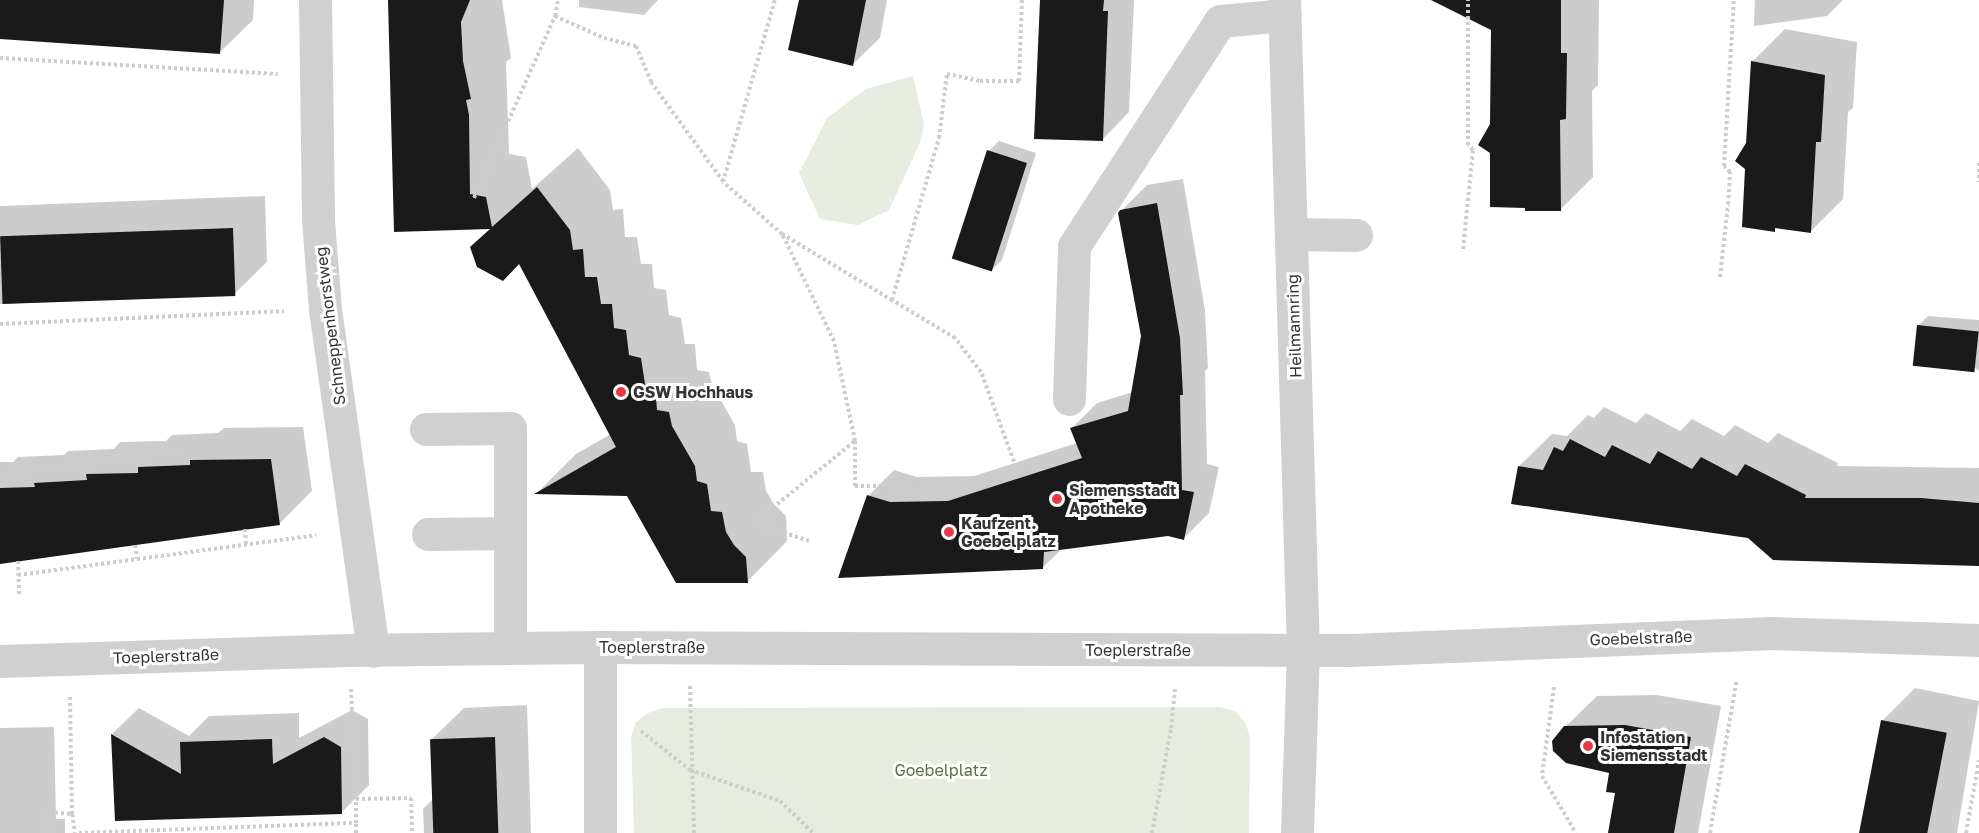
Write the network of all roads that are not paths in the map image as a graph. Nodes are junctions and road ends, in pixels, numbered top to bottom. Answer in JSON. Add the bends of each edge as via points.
{"nodes":[{"id":1,"x":315,"y":0,"type":"edge"},
{"id":2,"x":1285,"y":8,"type":"edge"},
{"id":3,"x":1292,"y":234,"type":"junction"},
{"id":4,"x":1356,"y":235,"type":"dead end"},
{"id":5,"x":1069,"y":399,"type":"dead end"},
{"id":6,"x":426,"y":429,"type":"dead end"},
{"id":7,"x":510,"y":533,"type":"junction"},
{"id":8,"x":428,"y":534,"type":"dead end"},
{"id":9,"x":1979,"y":640,"type":"edge"},
{"id":10,"x":600,"y":647,"type":"junction"},
{"id":11,"x":510,"y":648,"type":"junction"},
{"id":12,"x":361,"y":650,"type":"junction"},
{"id":13,"x":1303,"y":651,"type":"junction"},
{"id":14,"x":0,"y":661,"type":"edge"},
{"id":15,"x":600,"y":833,"type":"edge"},
{"id":16,"x":1297,"y":833,"type":"edge"}],
"edges":[{"from":1,"to":12,"type":"street","name":"Schneppenhorstweg","via":[[318,220]]},
{"from":2,"to":3,"type":"street","name":"Heilmannring"},
{"from":2,"to":5,"type":"street","via":[[1220,21],[1074,246]]},
{"from":3,"to":4,"type":"street"},
{"from":3,"to":13,"type":"street","name":"Heilmannring"},
{"from":6,"to":7,"type":"street","via":[[510,428]]},
{"from":7,"to":8,"type":"street"},
{"from":7,"to":11,"type":"street"},
{"from":9,"to":13,"type":"street","name":"Goebelstraße","via":[[1768,633]]},
{"from":10,"to":11,"type":"street","name":"Toeplerstraße"},
{"from":10,"to":13,"type":"street","name":"Toeplerstraße"},
{"from":10,"to":15,"type":"street"},
{"from":11,"to":12,"type":"street","name":"Toeplerstraße"},
{"from":12,"to":14,"type":"street","name":"Toeplerstraße"},
{"from":13,"to":16,"type":"street"}]}
